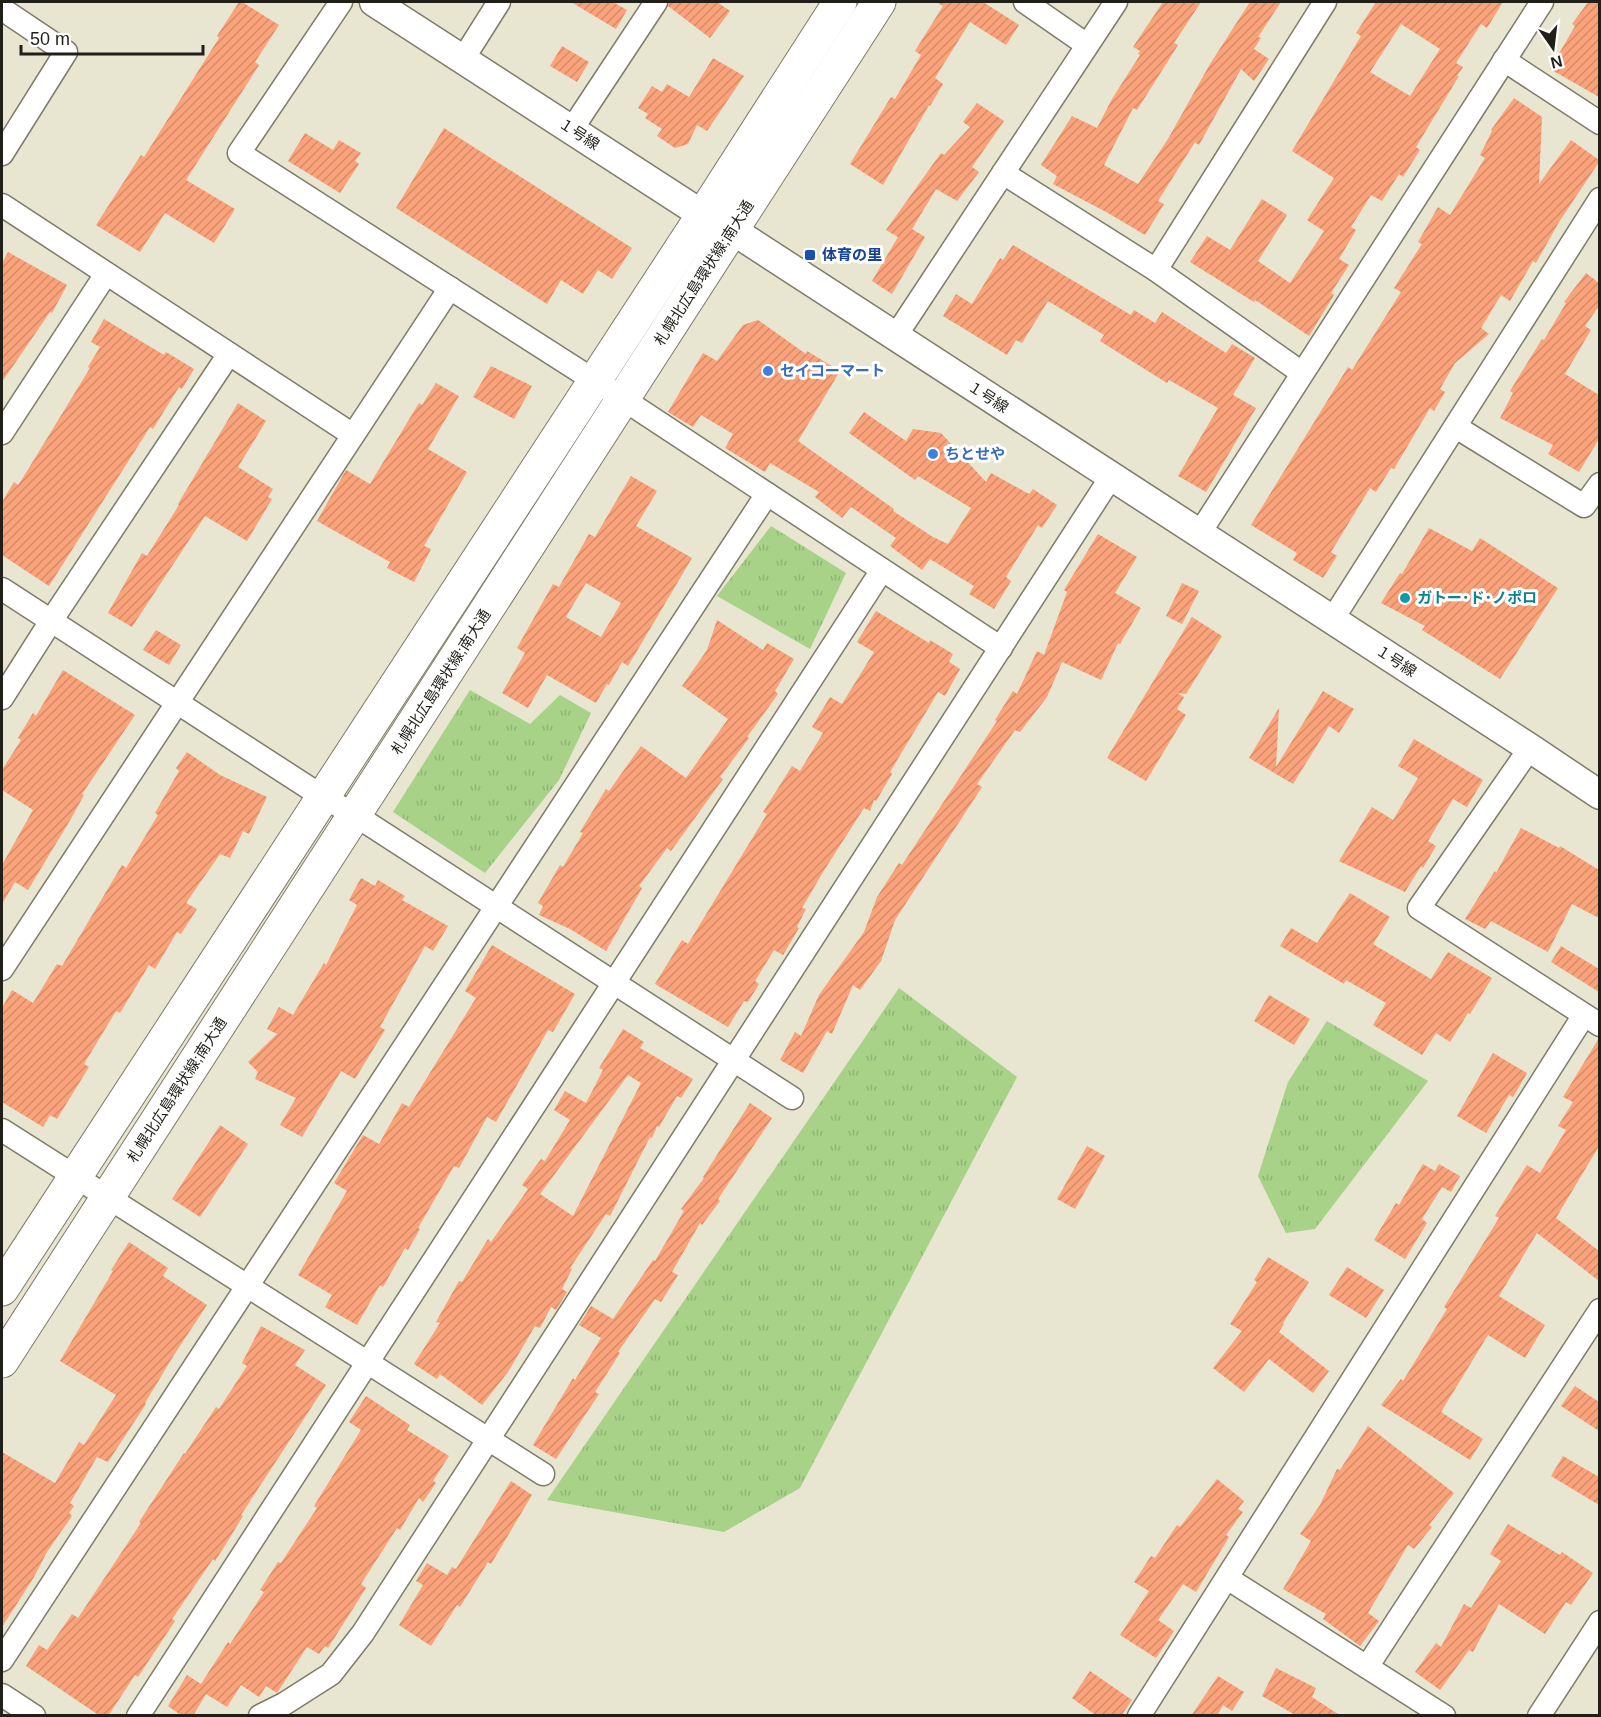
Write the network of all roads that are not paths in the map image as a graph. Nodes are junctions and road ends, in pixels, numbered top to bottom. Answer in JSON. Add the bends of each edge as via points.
{"nodes":[{"id":1,"x":340,"y":2,"type":"edge"},
{"id":2,"x":374,"y":2,"type":"edge"},
{"id":3,"x":499,"y":2,"type":"edge"},
{"id":4,"x":656,"y":2,"type":"edge"},
{"id":5,"x":840,"y":2,"type":"edge"},
{"id":6,"x":879,"y":2,"type":"edge"},
{"id":7,"x":1025,"y":2,"type":"edge"},
{"id":8,"x":1116,"y":2,"type":"edge"},
{"id":9,"x":1325,"y":2,"type":"edge"},
{"id":10,"x":1542,"y":2,"type":"edge"},
{"id":11,"x":5,"y":7,"type":"edge"},
{"id":12,"x":1087,"y":45,"type":"junction"},
{"id":13,"x":463,"y":58,"type":"junction"},
{"id":14,"x":1504,"y":60,"type":"junction"},
{"id":15,"x":1599,"y":123,"type":"edge"},
{"id":16,"x":572,"y":129,"type":"junction"},
{"id":17,"x":2,"y":154,"type":"edge"},
{"id":18,"x":1003,"y":173,"type":"junction"},
{"id":19,"x":1599,"y":199,"type":"edge"},
{"id":20,"x":2,"y":206,"type":"edge"},
{"id":21,"x":703,"y":215,"type":"junction"},
{"id":22,"x":732,"y":230,"type":"junction"},
{"id":23,"x":1156,"y":270,"type":"junction"},
{"id":24,"x":106,"y":274,"type":"junction"},
{"id":25,"x":450,"y":288,"type":"junction"},
{"id":26,"x":895,"y":337,"type":"junction"},
{"id":27,"x":228,"y":354,"type":"junction"},
{"id":28,"x":1302,"y":373,"type":"junction"},
{"id":29,"x":594,"y":381,"type":"junction"},
{"id":30,"x":623,"y":399,"type":"junction"},
{"id":31,"x":1456,"y":428,"type":"junction"},
{"id":32,"x":2,"y":433,"type":"edge"},
{"id":33,"x":353,"y":435,"type":"junction"},
{"id":34,"x":1111,"y":477,"type":"junction"},
{"id":35,"x":1599,"y":484,"type":"edge"},
{"id":36,"x":767,"y":494,"type":"junction"},
{"id":37,"x":1199,"y":534,"type":"junction"},
{"id":38,"x":882,"y":570,"type":"junction"},
{"id":39,"x":2,"y":589,"type":"edge"},
{"id":40,"x":1332,"y":620,"type":"junction"},
{"id":41,"x":51,"y":621,"type":"junction"},
{"id":42,"x":1001,"y":648,"type":"junction"},
{"id":43,"x":2,"y":698,"type":"edge"},
{"id":44,"x":176,"y":702,"type":"junction"},
{"id":45,"x":1530,"y":748,"type":"junction"},
{"id":46,"x":1599,"y":795,"type":"edge"},
{"id":47,"x":322,"y":797,"type":"junction"},
{"id":48,"x":355,"y":815,"type":"junction"},
{"id":49,"x":496,"y":907,"type":"junction"},
{"id":50,"x":2,"y":969,"type":"edge"},
{"id":51,"x":613,"y":982,"type":"junction"},
{"id":52,"x":1592,"y":1020,"type":"edge"},
{"id":53,"x":734,"y":1061,"type":"junction"},
{"id":54,"x":792,"y":1098,"type":"dead end"},
{"id":55,"x":2,"y":1130,"type":"edge"},
{"id":56,"x":74,"y":1177,"type":"junction"},
{"id":57,"x":108,"y":1198,"type":"junction"},
{"id":58,"x":247,"y":1286,"type":"junction"},
{"id":59,"x":2,"y":1289,"type":"edge"},
{"id":60,"x":1599,"y":1310,"type":"edge"},
{"id":61,"x":2,"y":1361,"type":"edge"},
{"id":62,"x":367,"y":1362,"type":"junction"},
{"id":63,"x":489,"y":1439,"type":"junction"},
{"id":64,"x":543,"y":1474,"type":"dead end"},
{"id":65,"x":1227,"y":1578,"type":"junction"},
{"id":66,"x":1599,"y":1622,"type":"edge"},
{"id":67,"x":2,"y":1660,"type":"edge"},
{"id":68,"x":1367,"y":1667,"type":"junction"},
{"id":69,"x":2,"y":1695,"type":"edge"},
{"id":70,"x":34,"y":1716,"type":"edge"},
{"id":71,"x":138,"y":1716,"type":"edge"},
{"id":72,"x":260,"y":1716,"type":"edge"},
{"id":73,"x":1139,"y":1716,"type":"edge"},
{"id":74,"x":1443,"y":1716,"type":"edge"},
{"id":75,"x":1539,"y":1716,"type":"edge"}],
"edges":[{"from":1,"to":25,"type":"street","via":[[239,153]]},
{"from":2,"to":13,"type":"street","name":"１号線"},
{"from":3,"to":13,"type":"street"},
{"from":4,"to":16,"type":"street"},
{"from":5,"to":21,"type":"main road"},
{"from":6,"to":22,"type":"main road","name":"札幌北広島環状線;南大通"},
{"from":7,"to":12,"type":"street"},
{"from":8,"to":12,"type":"street"},
{"from":9,"to":23,"type":"street"},
{"from":10,"to":14,"type":"street"},
{"from":11,"to":17,"type":"street","via":[[66,52]]},
{"from":12,"to":18,"type":"street"},
{"from":13,"to":16,"type":"street","name":"１号線"},
{"from":14,"to":15,"type":"street"},
{"from":14,"to":28,"type":"street"},
{"from":16,"to":21,"type":"street","name":"１号線"},
{"from":18,"to":23,"type":"street"},
{"from":18,"to":26,"type":"street"},
{"from":19,"to":31,"type":"street"},
{"from":20,"to":24,"type":"street"},
{"from":21,"to":22,"type":"street","name":"１号線"},
{"from":21,"to":29,"type":"main road"},
{"from":22,"to":26,"type":"street","name":"１号線"},
{"from":22,"to":30,"type":"main road","name":"札幌北広島環状線;南大通"},
{"from":23,"to":28,"type":"street"},
{"from":24,"to":27,"type":"street"},
{"from":24,"to":32,"type":"street"},
{"from":25,"to":29,"type":"street"},
{"from":25,"to":33,"type":"street"},
{"from":26,"to":34,"type":"street","name":"１号線"},
{"from":27,"to":33,"type":"street"},
{"from":27,"to":41,"type":"street"},
{"from":28,"to":37,"type":"street"},
{"from":29,"to":30,"type":"street"},
{"from":29,"to":47,"type":"main road"},
{"from":30,"to":36,"type":"street"},
{"from":30,"to":48,"type":"main road","name":"札幌北広島環状線;南大通"},
{"from":31,"to":35,"type":"street","via":[[1584,506]]},
{"from":31,"to":40,"type":"street"},
{"from":33,"to":44,"type":"street"},
{"from":34,"to":37,"type":"street","name":"１号線"},
{"from":34,"to":42,"type":"street"},
{"from":36,"to":38,"type":"street"},
{"from":36,"to":49,"type":"street"},
{"from":37,"to":40,"type":"street","name":"１号線"},
{"from":38,"to":42,"type":"street"},
{"from":38,"to":51,"type":"street"},
{"from":39,"to":41,"type":"street"},
{"from":40,"to":45,"type":"street","name":"１号線"},
{"from":41,"to":43,"type":"street"},
{"from":41,"to":44,"type":"street"},
{"from":42,"to":53,"type":"street"},
{"from":44,"to":47,"type":"street"},
{"from":44,"to":50,"type":"street"},
{"from":45,"to":46,"type":"street","name":"１号線"},
{"from":45,"to":52,"type":"street","via":[[1419,908]]},
{"from":47,"to":48,"type":"street"},
{"from":47,"to":56,"type":"main road"},
{"from":48,"to":49,"type":"street"},
{"from":48,"to":57,"type":"main road","name":"札幌北広島環状線;南大通"},
{"from":49,"to":51,"type":"street"},
{"from":49,"to":58,"type":"street"},
{"from":51,"to":53,"type":"street"},
{"from":51,"to":62,"type":"street"},
{"from":52,"to":65,"type":"street"},
{"from":53,"to":54,"type":"street"},
{"from":53,"to":63,"type":"street"},
{"from":55,"to":56,"type":"street"},
{"from":56,"to":57,"type":"street"},
{"from":56,"to":59,"type":"main road"},
{"from":57,"to":58,"type":"street"},
{"from":57,"to":61,"type":"main road","name":"札幌北広島環状線;南大通"},
{"from":58,"to":62,"type":"street"},
{"from":58,"to":67,"type":"street"},
{"from":60,"to":68,"type":"street"},
{"from":62,"to":63,"type":"street"},
{"from":62,"to":71,"type":"street"},
{"from":63,"to":64,"type":"street"},
{"from":63,"to":72,"type":"street","via":[[363,1633],[331,1674]]},
{"from":65,"to":68,"type":"street"},
{"from":65,"to":73,"type":"street"},
{"from":66,"to":75,"type":"street"},
{"from":68,"to":74,"type":"street"},
{"from":69,"to":70,"type":"street"}]}
